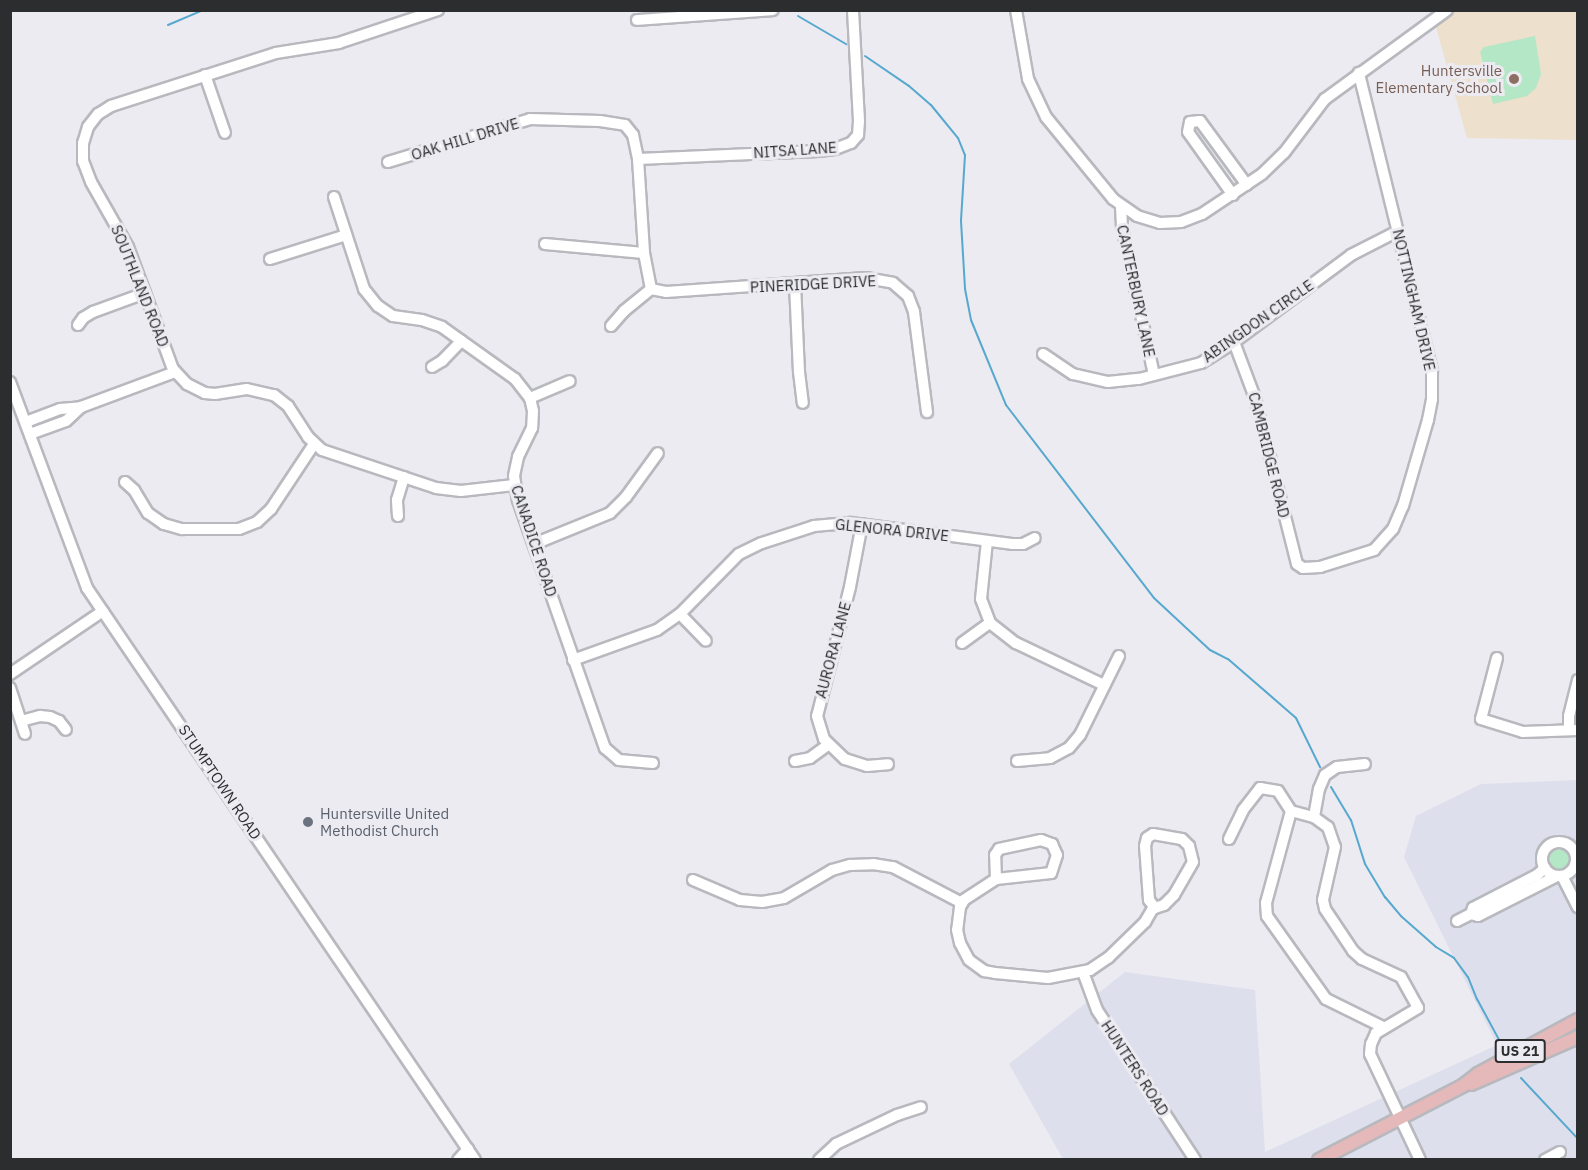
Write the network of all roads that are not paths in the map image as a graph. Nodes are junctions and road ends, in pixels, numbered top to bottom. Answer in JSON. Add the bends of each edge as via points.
{"nodes":[{"id":1,"x":438,"y":10,"type":"edge"},
{"id":2,"x":773,"y":10,"type":"edge"},
{"id":3,"x":853,"y":10,"type":"edge"},
{"id":4,"x":1016,"y":10,"type":"edge"},
{"id":5,"x":1447,"y":10,"type":"edge"},
{"id":6,"x":637,"y":20,"type":"dead end"},
{"id":7,"x":1359,"y":74,"type":"junction"},
{"id":8,"x":205,"y":75,"type":"junction"},
{"id":9,"x":225,"y":133,"type":"dead end"},
{"id":10,"x":638,"y":159,"type":"junction"},
{"id":11,"x":388,"y":162,"type":"dead end"},
{"id":12,"x":1247,"y":185,"type":"junction"},
{"id":13,"x":1233,"y":195,"type":"junction"},
{"id":14,"x":334,"y":197,"type":"dead end"},
{"id":15,"x":1121,"y":207,"type":"junction"},
{"id":16,"x":1398,"y":231,"type":"junction"},
{"id":17,"x":346,"y":235,"type":"junction"},
{"id":18,"x":545,"y":244,"type":"dead end"},
{"id":19,"x":644,"y":253,"type":"junction"},
{"id":20,"x":270,"y":259,"type":"dead end"},
{"id":21,"x":795,"y":284,"type":"junction"},
{"id":22,"x":651,"y":289,"type":"junction"},
{"id":23,"x":145,"y":293,"type":"junction"},
{"id":24,"x":78,"y":325,"type":"dead end"},
{"id":25,"x":610,"y":326,"type":"dead end"},
{"id":26,"x":461,"y":340,"type":"junction"},
{"id":27,"x":1234,"y":342,"type":"junction"},
{"id":28,"x":1043,"y":354,"type":"dead end"},
{"id":29,"x":432,"y":367,"type":"dead end"},
{"id":30,"x":175,"y":372,"type":"junction"},
{"id":31,"x":1154,"y":375,"type":"junction"},
{"id":32,"x":570,"y":381,"type":"dead end"},
{"id":33,"x":10,"y":382,"type":"edge"},
{"id":34,"x":530,"y":398,"type":"junction"},
{"id":35,"x":803,"y":404,"type":"dead end"},
{"id":36,"x":81,"y":407,"type":"junction"},
{"id":37,"x":927,"y":412,"type":"dead end"},
{"id":38,"x":26,"y":422,"type":"junction"},
{"id":39,"x":30,"y":434,"type":"junction"},
{"id":40,"x":314,"y":444,"type":"junction"},
{"id":41,"x":658,"y":453,"type":"dead end"},
{"id":42,"x":404,"y":477,"type":"junction"},
{"id":43,"x":125,"y":482,"type":"dead end"},
{"id":44,"x":514,"y":485,"type":"junction"},
{"id":45,"x":398,"y":516,"type":"dead end"},
{"id":46,"x":862,"y":524,"type":"junction"},
{"id":47,"x":1035,"y":538,"type":"dead end"},
{"id":48,"x":987,"y":541,"type":"junction"},
{"id":49,"x":534,"y":544,"type":"junction"},
{"id":50,"x":1301,"y":568,"type":"joint"},
{"id":51,"x":102,"y":611,"type":"junction"},
{"id":52,"x":680,"y":614,"type":"junction"},
{"id":53,"x":990,"y":623,"type":"junction"},
{"id":54,"x":706,"y":641,"type":"dead end"},
{"id":55,"x":962,"y":643,"type":"dead end"},
{"id":56,"x":1119,"y":656,"type":"dead end"},
{"id":57,"x":1497,"y":658,"type":"dead end"},
{"id":58,"x":573,"y":660,"type":"junction"},
{"id":59,"x":10,"y":674,"type":"edge"},
{"id":60,"x":1578,"y":680,"type":"edge"},
{"id":61,"x":1104,"y":685,"type":"junction"},
{"id":62,"x":10,"y":688,"type":"edge"},
{"id":63,"x":21,"y":721,"type":"junction"},
{"id":64,"x":66,"y":730,"type":"dead end"},
{"id":65,"x":1573,"y":730,"type":"edge"},
{"id":66,"x":25,"y":735,"type":"dead end"},
{"id":67,"x":828,"y":745,"type":"junction"},
{"id":68,"x":795,"y":761,"type":"dead end"},
{"id":69,"x":1017,"y":761,"type":"dead end"},
{"id":70,"x":653,"y":763,"type":"dead end"},
{"id":71,"x":888,"y":764,"type":"dead end"},
{"id":72,"x":1365,"y":764,"type":"dead end"},
{"id":73,"x":1291,"y":811,"type":"junction"},
{"id":74,"x":1314,"y":817,"type":"junction"},
{"id":75,"x":1229,"y":839,"type":"dead end"},
{"id":76,"x":1575,"y":850,"type":"edge"},
{"id":77,"x":1545,"y":868,"type":"junction"},
{"id":78,"x":1570,"y":872,"type":"edge"},
{"id":79,"x":996,"y":879,"type":"junction"},
{"id":80,"x":693,"y":880,"type":"dead end"},
{"id":81,"x":962,"y":903,"type":"junction"},
{"id":82,"x":1578,"y":906,"type":"edge"},
{"id":83,"x":1153,"y":908,"type":"junction"},
{"id":84,"x":1471,"y":914,"type":"junction"},
{"id":85,"x":1457,"y":921,"type":"dead end"},
{"id":86,"x":1083,"y":972,"type":"junction"},
{"id":87,"x":1578,"y":1020,"type":"edge"},
{"id":88,"x":1383,"y":1027,"type":"junction"},
{"id":89,"x":1578,"y":1037,"type":"edge"},
{"id":90,"x":1464,"y":1085,"type":"junction"},
{"id":91,"x":921,"y":1107,"type":"dead end"},
{"id":92,"x":1399,"y":1119,"type":"junction"},
{"id":93,"x":468,"y":1149,"type":"junction"},
{"id":94,"x":1560,"y":1152,"type":"dead end"},
{"id":95,"x":458,"y":1160,"type":"edge"},
{"id":96,"x":475,"y":1160,"type":"edge"},
{"id":97,"x":819,"y":1160,"type":"edge"},
{"id":98,"x":1195,"y":1160,"type":"edge"},
{"id":99,"x":1319,"y":1160,"type":"edge"},
{"id":100,"x":1420,"y":1160,"type":"edge"},
{"id":101,"x":1545,"y":1160,"type":"edge"}],
"edges":[{"from":1,"to":8,"type":"street","name":"SOUTHLAND ROAD","via":[[339,43],[285,50]]},
{"from":2,"to":6,"type":"street"},
{"from":3,"to":10,"type":"street","name":"NITSA LANE","via":[[859,121],[858,135],[851,143],[819,151]]},
{"from":4,"to":15,"type":"street","via":[[1028,78],[1039,105]]},
{"from":5,"to":7,"type":"street"},
{"from":7,"to":12,"type":"street","via":[[1325,99],[1277,162]]},
{"from":7,"to":16,"type":"street","name":"NOTTINGHAM DRIVE"},
{"from":8,"to":9,"type":"street"},
{"from":8,"to":23,"type":"street","name":"SOUTHLAND ROAD","via":[[111,106],[93,120],[85,135],[82,151],[87,172],[121,230]]},
{"from":10,"to":11,"type":"street","name":"OAK HILL DRIVE","via":[[633,135],[625,125],[553,118],[522,121]]},
{"from":10,"to":19,"type":"street","name":"OAK HILL DRIVE"},
{"from":12,"to":13,"type":"street"},
{"from":12,"to":13,"type":"street","via":[[1200,121],[1190,122],[1188,132]]},
{"from":13,"to":15,"type":"street","via":[[1202,213],[1172,223],[1152,222]]},
{"from":14,"to":17,"type":"street"},
{"from":15,"to":31,"type":"street","name":"CANTERBURY LANE"},
{"from":16,"to":27,"type":"street","name":"ABINGDON CIRCLE","via":[[1351,255]]},
{"from":16,"to":50,"type":"street","name":"NOTTINGHAM DRIVE","via":[[1432,371],[1431,407],[1418,458],[1400,515],[1384,541],[1374,550],[1357,556],[1320,567]]},
{"from":17,"to":20,"type":"street"},
{"from":17,"to":26,"type":"street","via":[[364,289],[378,306],[399,317],[432,322]]},
{"from":18,"to":19,"type":"street"},
{"from":19,"to":22,"type":"street","name":"OAK HILL DRIVE"},
{"from":21,"to":22,"type":"street","name":"PINERIDGE DRIVE","via":[[666,292]]},
{"from":21,"to":35,"type":"street"},
{"from":21,"to":37,"type":"street","name":"PINERIDGE DRIVE","via":[[876,279],[893,283],[905,292],[918,331]]},
{"from":22,"to":25,"type":"street"},
{"from":23,"to":24,"type":"street","via":[[93,312]]},
{"from":23,"to":30,"type":"street","name":"SOUTHLAND ROAD"},
{"from":26,"to":29,"type":"street"},
{"from":26,"to":34,"type":"street","via":[[514,379]]},
{"from":27,"to":31,"type":"street","name":"ABINGDON CIRCLE","via":[[1201,363]]},
{"from":27,"to":50,"type":"street","name":"CAMBRIDGE ROAD","via":[[1251,384],[1295,562]]},
{"from":28,"to":31,"type":"street","name":"ABINGDON CIRCLE","via":[[1066,370],[1094,381],[1122,382]]},
{"from":30,"to":36,"type":"street"},
{"from":30,"to":40,"type":"street","via":[[205,393],[247,389],[274,395],[288,406]]},
{"from":32,"to":34,"type":"street"},
{"from":33,"to":38,"type":"street","name":"STUMPTOWN ROAD"},
{"from":34,"to":44,"type":"street","name":"CANADICE ROAD","via":[[534,420],[515,465]]},
{"from":36,"to":38,"type":"street","via":[[60,409]]},
{"from":36,"to":39,"type":"street","via":[[66,421]]},
{"from":38,"to":39,"type":"street","name":"STUMPTOWN ROAD"},
{"from":39,"to":51,"type":"street","name":"STUMPTOWN ROAD","via":[[81,573]]},
{"from":40,"to":42,"type":"street","via":[[331,455]]},
{"from":40,"to":43,"type":"street","via":[[271,509],[257,522],[239,529],[182,529],[164,524],[148,513]]},
{"from":41,"to":49,"type":"street","via":[[610,513]]},
{"from":42,"to":44,"type":"street","via":[[449,490]]},
{"from":42,"to":45,"type":"street","via":[[397,500]]},
{"from":44,"to":49,"type":"street","name":"CANADICE ROAD"},
{"from":46,"to":48,"type":"street","name":"GLENORA DRIVE"},
{"from":46,"to":52,"type":"street","name":"GLENORA DRIVE","via":[[814,526],[744,551]]},
{"from":46,"to":67,"type":"street","name":"AURORA LANE","via":[[850,587],[818,704],[818,725]]},
{"from":47,"to":48,"type":"street","name":"GLENORA DRIVE","via":[[1023,544]]},
{"from":48,"to":53,"type":"street","via":[[981,599]]},
{"from":49,"to":58,"type":"street","name":"CANADICE ROAD"},
{"from":51,"to":59,"type":"street"},
{"from":51,"to":93,"type":"street","name":"STUMPTOWN ROAD"},
{"from":52,"to":54,"type":"street"},
{"from":52,"to":58,"type":"street","name":"GLENORA DRIVE","via":[[657,630]]},
{"from":53,"to":55,"type":"street"},
{"from":53,"to":61,"type":"street","via":[[1016,643]]},
{"from":56,"to":61,"type":"street"},
{"from":57,"to":65,"type":"street","via":[[1481,719],[1523,732]]},
{"from":58,"to":70,"type":"street","name":"CANADICE ROAD","via":[[608,753],[628,762]]},
{"from":60,"to":65,"type":"street","via":[[1569,716]]},
{"from":61,"to":69,"type":"street","via":[[1080,735],[1069,748],[1050,758]]},
{"from":62,"to":63,"type":"street"},
{"from":63,"to":64,"type":"street","via":[[50,717]]},
{"from":63,"to":66,"type":"street"},
{"from":67,"to":68,"type":"street","via":[[810,758]]},
{"from":67,"to":71,"type":"street","via":[[845,759],[863,766]]},
{"from":72,"to":74,"type":"street","via":[[1337,767],[1325,775]]},
{"from":73,"to":74,"type":"street"},
{"from":73,"to":75,"type":"street","via":[[1278,791],[1260,788],[1243,810]]},
{"from":73,"to":88,"type":"street","via":[[1266,903],[1267,916],[1326,999]]},
{"from":74,"to":88,"type":"street","via":[[1328,827],[1335,847],[1323,900],[1325,909],[1353,951],[1401,977],[1418,1008]]},
{"from":76,"to":77,"type":"street","via":[[1560,842],[1552,844],[1544,853]]},
{"from":76,"to":78,"type":"street"},
{"from":77,"to":78,"type":"street"},
{"from":77,"to":84,"type":"street","via":[[1473,908]]},
{"from":78,"to":82,"type":"street"},
{"from":78,"to":84,"type":"street","via":[[1478,915]]},
{"from":79,"to":79,"type":"street","via":[[1051,873],[1057,861],[1055,848],[1041,840],[999,849],[995,855]]},
{"from":79,"to":81,"type":"street"},
{"from":80,"to":81,"type":"street","via":[[740,900],[762,902],[784,898],[832,870],[850,864],[873,864],[893,867]]},
{"from":81,"to":86,"type":"street","via":[[957,937],[963,952],[977,967],[994,973],[1048,978]]},
{"from":83,"to":83,"type":"street","via":[[1164,905],[1174,895],[1191,868],[1191,852],[1182,839],[1153,834],[1146,842],[1149,900]]},
{"from":83,"to":86,"type":"street","via":[[1145,922],[1108,958]]},
{"from":84,"to":85,"type":"street"},
{"from":86,"to":98,"type":"street","name":"HUNTERS ROAD","via":[[1097,1010]]},
{"from":87,"to":90,"type":"main road","number":"US 21"},
{"from":88,"to":92,"type":"street","via":[[1376,1033],[1370,1054]]},
{"from":89,"to":90,"type":"main road","number":"US 21"},
{"from":90,"to":92,"type":"main road","number":"US 21"},
{"from":91,"to":97,"type":"street","via":[[836,1144]]},
{"from":92,"to":99,"type":"main road","number":"US 21"},
{"from":92,"to":100,"type":"street"},
{"from":93,"to":95,"type":"street"},
{"from":93,"to":96,"type":"street","name":"STUMPTOWN ROAD"},
{"from":94,"to":101,"type":"street"}]}
